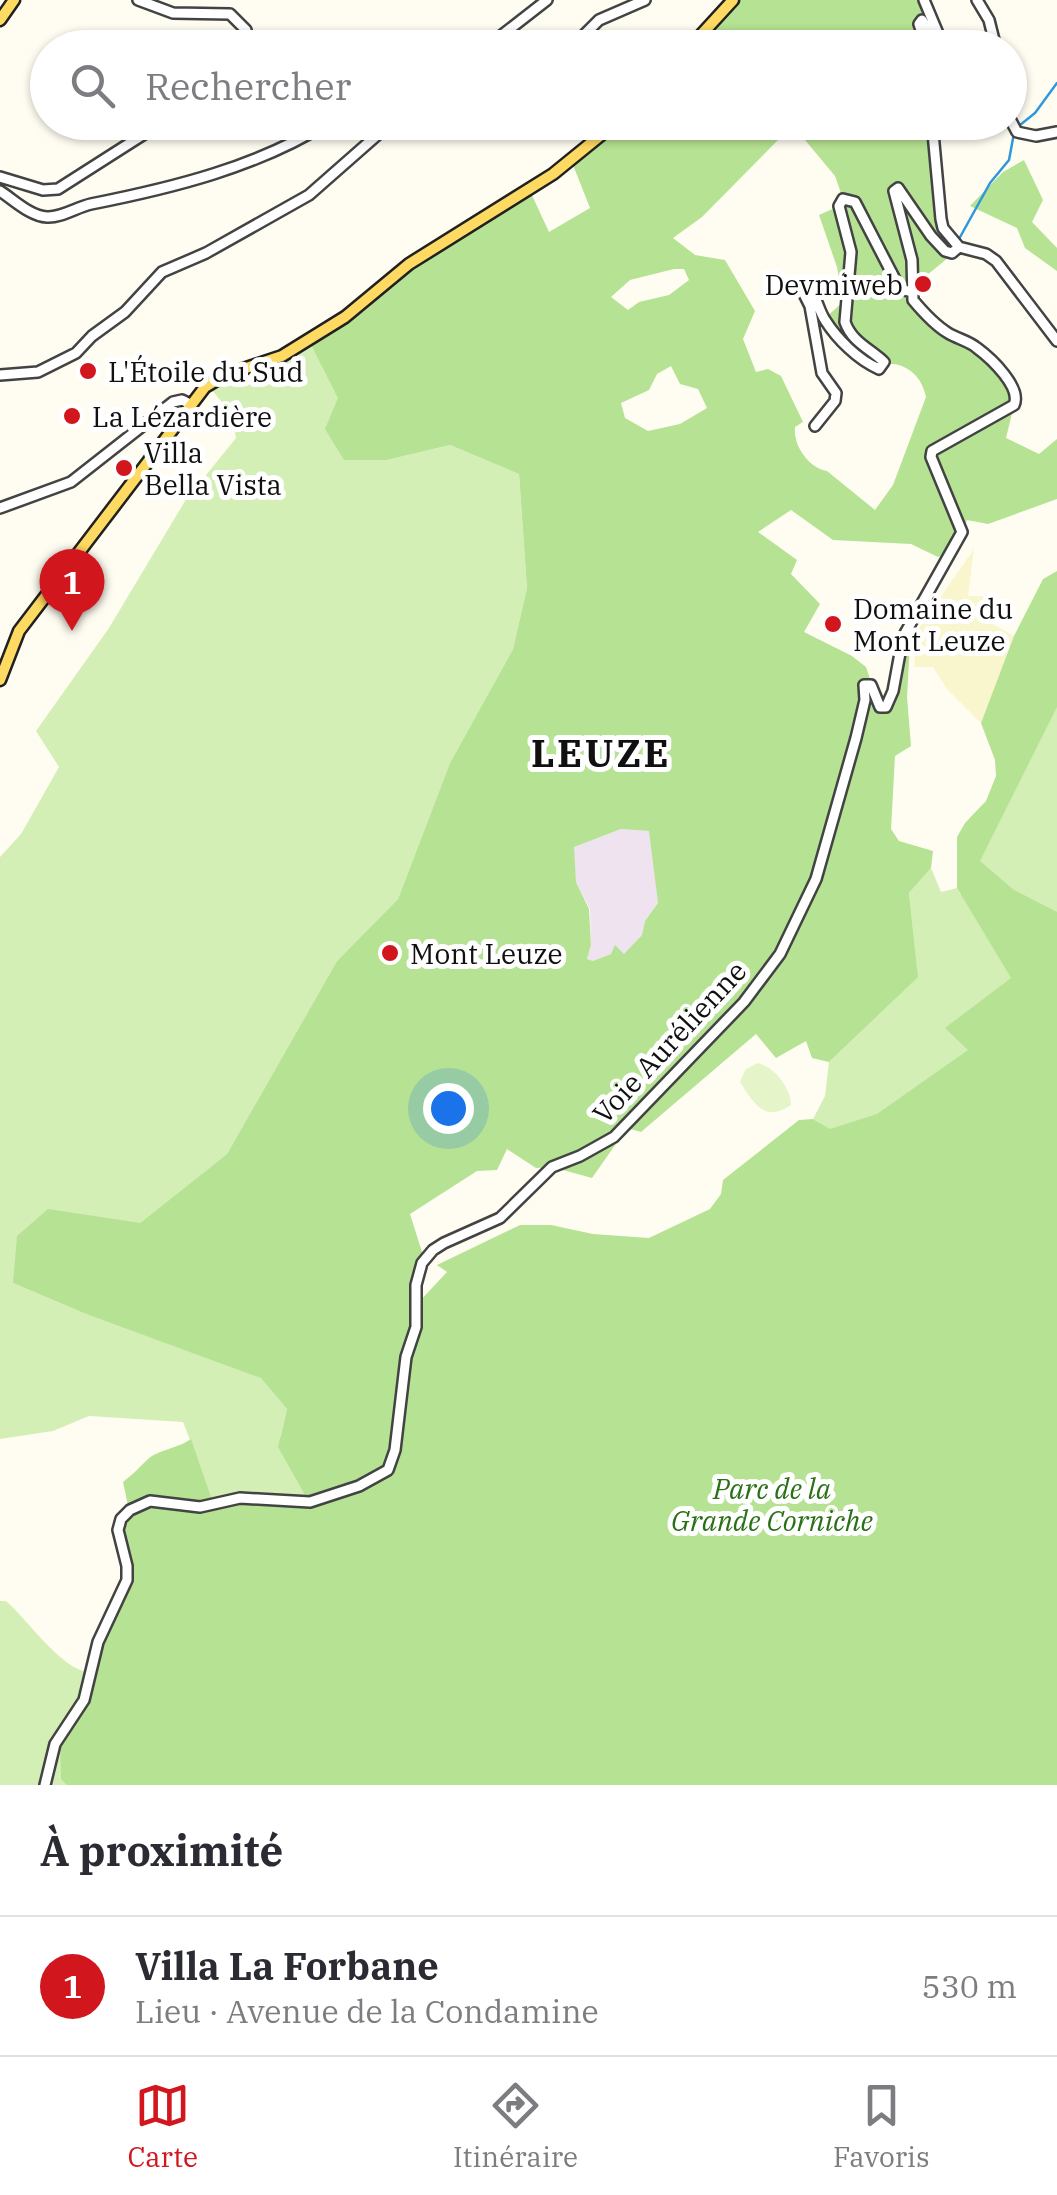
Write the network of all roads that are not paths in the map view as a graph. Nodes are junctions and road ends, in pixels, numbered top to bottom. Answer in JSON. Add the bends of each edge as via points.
{"nodes":[{"id":1,"x":14,"y":0,"type":"edge"},
{"id":2,"x":138,"y":0,"type":"edge"},
{"id":3,"x":547,"y":0,"type":"edge"},
{"id":4,"x":645,"y":0,"type":"edge"},
{"id":5,"x":734,"y":0,"type":"edge"},
{"id":6,"x":924,"y":0,"type":"edge"},
{"id":7,"x":977,"y":0,"type":"edge"},
{"id":8,"x":0,"y":20,"type":"edge"},
{"id":9,"x":246,"y":30,"type":"edge"},
{"id":10,"x":509,"y":30,"type":"edge"},
{"id":11,"x":589,"y":30,"type":"edge"},
{"id":12,"x":706,"y":30,"type":"edge"},
{"id":13,"x":937,"y":30,"type":"edge"},
{"id":14,"x":992,"y":30,"type":"edge"},
{"id":15,"x":1057,"y":132,"type":"edge"},
{"id":16,"x":1027,"y":134,"type":"edge"},
{"id":17,"x":135,"y":140,"type":"edge"},
{"id":18,"x":300,"y":140,"type":"edge"},
{"id":19,"x":372,"y":140,"type":"edge"},
{"id":20,"x":595,"y":140,"type":"edge"},
{"id":21,"x":933,"y":140,"type":"edge"},
{"id":22,"x":0,"y":176,"type":"edge"},
{"id":23,"x":0,"y":192,"type":"edge"},
{"id":24,"x":959,"y":246,"type":"junction"},
{"id":25,"x":912,"y":292,"type":"junction"},
{"id":26,"x":1057,"y":342,"type":"edge"},
{"id":27,"x":0,"y":375,"type":"edge"},
{"id":28,"x":190,"y":404,"type":"junction"},
{"id":29,"x":815,"y":426,"type":"dead end"},
{"id":30,"x":0,"y":508,"type":"edge"},
{"id":31,"x":0,"y":680,"type":"edge"},
{"id":32,"x":46,"y":1785,"type":"edge"}],
"edges":[{"from":1,"to":8,"type":"main road"},
{"from":2,"to":9,"type":"street","via":[[173,13],[230,14]]},
{"from":3,"to":10,"type":"street"},
{"from":4,"to":11,"type":"street"},
{"from":5,"to":12,"type":"main road"},
{"from":6,"to":13,"type":"street"},
{"from":7,"to":14,"type":"street"},
{"from":15,"to":16,"type":"street"},
{"from":17,"to":22,"type":"street","via":[[58,189]]},
{"from":18,"to":23,"type":"street","via":[[183,184],[54,217]]},
{"from":19,"to":27,"type":"street","via":[[309,195],[162,272],[76,352],[27,375]]},
{"from":20,"to":28,"type":"main road","via":[[553,174],[408,264],[345,318],[282,356],[225,374]]},
{"from":21,"to":24,"type":"street","via":[[940,219]]},
{"from":24,"to":25,"type":"street","via":[[945,250],[902,191],[894,191],[912,260]]},
{"from":24,"to":26,"type":"street","via":[[996,261]]},
{"from":25,"to":29,"type":"street","via":[[900,288],[854,202],[843,199],[851,252],[844,322],[884,362],[879,369],[852,352],[804,287],[822,373],[836,393]]},
{"from":25,"to":32,"type":"street","name":"Voie Aurélienne","via":[[948,334],[976,346],[1018,400],[932,451],[962,532],[903,637],[886,706],[864,685],[859,728],[816,879],[786,944],[726,1022],[622,1131],[552,1167],[500,1218],[427,1256],[418,1272],[416,1327],[388,1470],[310,1502],[150,1502],[121,1519],[127,1580],[98,1642],[84,1700],[56,1744]]},
{"from":28,"to":30,"type":"street","via":[[173,402],[72,482]]},
{"from":28,"to":31,"type":"main road","via":[[20,632]]}]}
